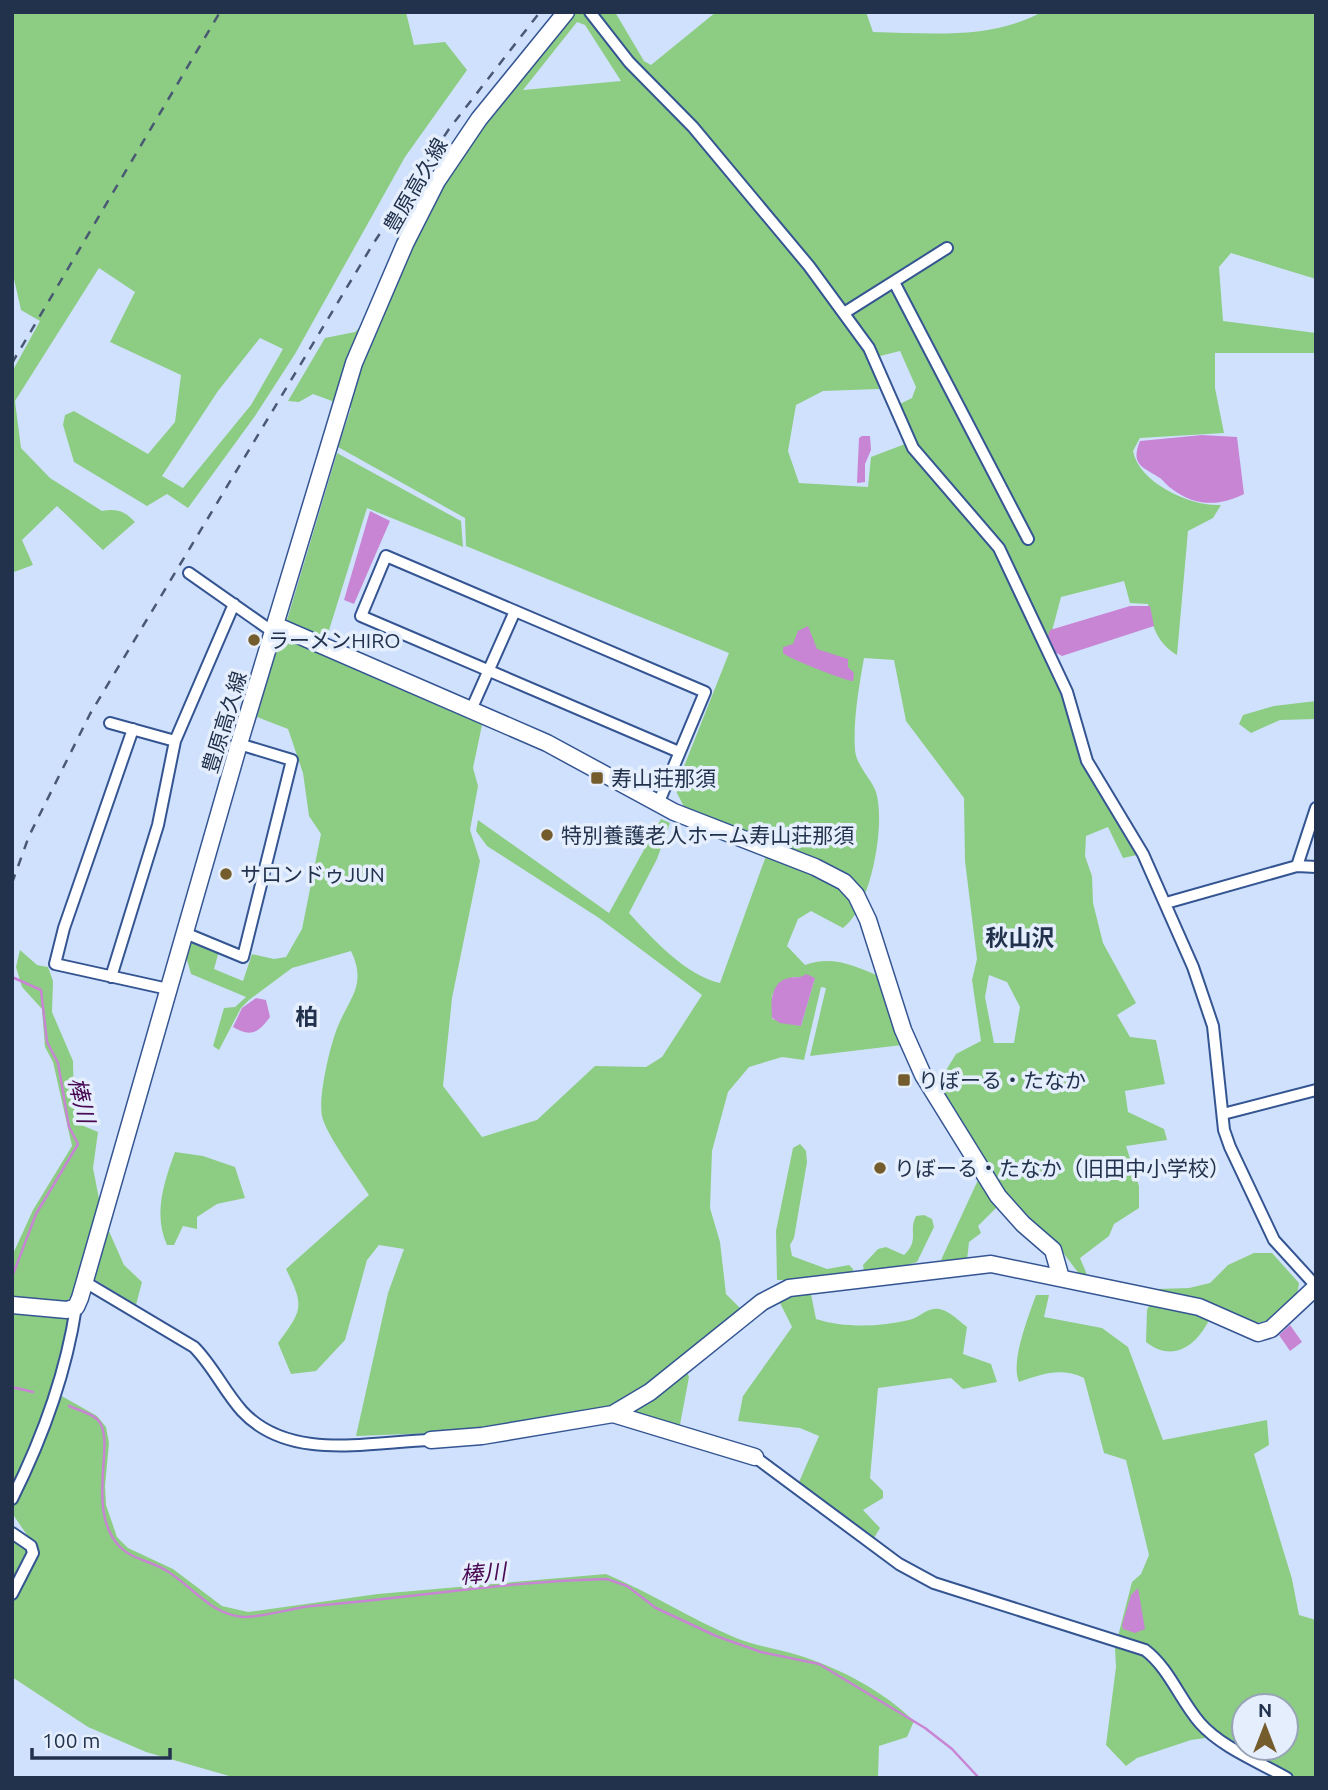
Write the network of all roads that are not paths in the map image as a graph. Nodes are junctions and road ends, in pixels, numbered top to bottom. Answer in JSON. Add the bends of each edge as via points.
{"nodes":[{"id":1,"x":566,"y":12,"type":"edge"},
{"id":2,"x":590,"y":12,"type":"edge"},
{"id":3,"x":947,"y":248,"type":"dead end"},
{"id":4,"x":894,"y":282,"type":"junction"},
{"id":5,"x":844,"y":313,"type":"junction"},
{"id":6,"x":1028,"y":539,"type":"dead end"},
{"id":7,"x":189,"y":573,"type":"dead end"},
{"id":8,"x":234,"y":604,"type":"junction"},
{"id":9,"x":515,"y":611,"type":"junction"},
{"id":10,"x":274,"y":629,"type":"junction"},
{"id":11,"x":489,"y":671,"type":"junction"},
{"id":12,"x":471,"y":710,"type":"junction"},
{"id":13,"x":110,"y":723,"type":"dead end"},
{"id":14,"x":133,"y":729,"type":"junction"},
{"id":15,"x":175,"y":741,"type":"junction"},
{"id":16,"x":239,"y":744,"type":"junction"},
{"id":17,"x":680,"y":752,"type":"junction"},
{"id":18,"x":658,"y":804,"type":"junction"},
{"id":19,"x":1316,"y":808,"type":"edge"},
{"id":20,"x":1297,"y":866,"type":"junction"},
{"id":21,"x":1316,"y":867,"type":"edge"},
{"id":22,"x":1166,"y":902,"type":"junction"},
{"id":23,"x":185,"y":933,"type":"junction"},
{"id":24,"x":111,"y":977,"type":"junction"},
{"id":25,"x":168,"y":989,"type":"junction"},
{"id":26,"x":1316,"y":1090,"type":"edge"},
{"id":27,"x":1223,"y":1114,"type":"junction"},
{"id":28,"x":1061,"y":1278,"type":"junction"},
{"id":29,"x":85,"y":1282,"type":"junction"},
{"id":30,"x":1316,"y":1287,"type":"edge"},
{"id":31,"x":12,"y":1305,"type":"edge"},
{"id":32,"x":76,"y":1307,"type":"junction"},
{"id":33,"x":613,"y":1414,"type":"junction"},
{"id":34,"x":431,"y":1440,"type":"joint"},
{"id":35,"x":755,"y":1457,"type":"joint"},
{"id":36,"x":12,"y":1499,"type":"edge"},
{"id":37,"x":12,"y":1533,"type":"edge"},
{"id":38,"x":12,"y":1594,"type":"edge"},
{"id":39,"x":1287,"y":1778,"type":"edge"}],
"edges":[{"from":1,"to":10,"type":"street","name":"豊原高久線","via":[[479,119],[437,181],[405,244],[341,400]]},
{"from":2,"to":5,"type":"street","via":[[791,243]]},
{"from":3,"to":4,"type":"street"},
{"from":4,"to":5,"type":"street"},
{"from":4,"to":6,"type":"street"},
{"from":5,"to":22,"type":"street","via":[[874,357],[913,447],[999,548],[1067,692],[1087,761]]},
{"from":7,"to":8,"type":"street"},
{"from":8,"to":10,"type":"street"},
{"from":8,"to":15,"type":"street"},
{"from":9,"to":11,"type":"street"},
{"from":9,"to":11,"type":"street","via":[[386,556],[361,616]]},
{"from":9,"to":17,"type":"street","via":[[705,692]]},
{"from":10,"to":12,"type":"street"},
{"from":10,"to":16,"type":"street","name":"豊原高久線"},
{"from":11,"to":12,"type":"street"},
{"from":11,"to":17,"type":"street"},
{"from":12,"to":18,"type":"street","via":[[564,751]]},
{"from":13,"to":14,"type":"street"},
{"from":14,"to":15,"type":"street"},
{"from":14,"to":24,"type":"street","via":[[55,964]]},
{"from":15,"to":24,"type":"street","via":[[159,825]]},
{"from":16,"to":23,"type":"street","name":"豊原高久線"},
{"from":16,"to":23,"type":"street","via":[[292,760],[243,957]]},
{"from":17,"to":18,"type":"street"},
{"from":18,"to":28,"type":"street","via":[[815,867],[852,889],[869,919],[903,1030],[923,1075],[998,1196],[1053,1250]]},
{"from":19,"to":20,"type":"street"},
{"from":20,"to":21,"type":"street"},
{"from":20,"to":22,"type":"street"},
{"from":22,"to":27,"type":"street","via":[[1213,1026]]},
{"from":23,"to":25,"type":"street","name":"豊原高久線"},
{"from":24,"to":25,"type":"street"},
{"from":25,"to":29,"type":"street","name":"豊原高久線"},
{"from":26,"to":27,"type":"street"},
{"from":27,"to":30,"type":"street","via":[[1230,1147],[1263,1222]]},
{"from":28,"to":30,"type":"street","via":[[1199,1307],[1258,1333],[1271,1329]]},
{"from":28,"to":33,"type":"street","via":[[991,1264],[789,1288],[768,1298],[650,1392]]},
{"from":29,"to":32,"type":"street","name":"豊原高久線"},
{"from":29,"to":34,"type":"street","via":[[194,1347],[242,1411],[282,1438],[326,1444]]},
{"from":31,"to":32,"type":"street","via":[[57,1311]]},
{"from":32,"to":36,"type":"street","via":[[50,1410]]},
{"from":33,"to":34,"type":"street"},
{"from":33,"to":35,"type":"street"},
{"from":35,"to":39,"type":"street","via":[[899,1564],[934,1583],[1145,1650],[1157,1658],[1202,1725]]},
{"from":37,"to":38,"type":"street","via":[[31,1546],[33,1553]]}]}
